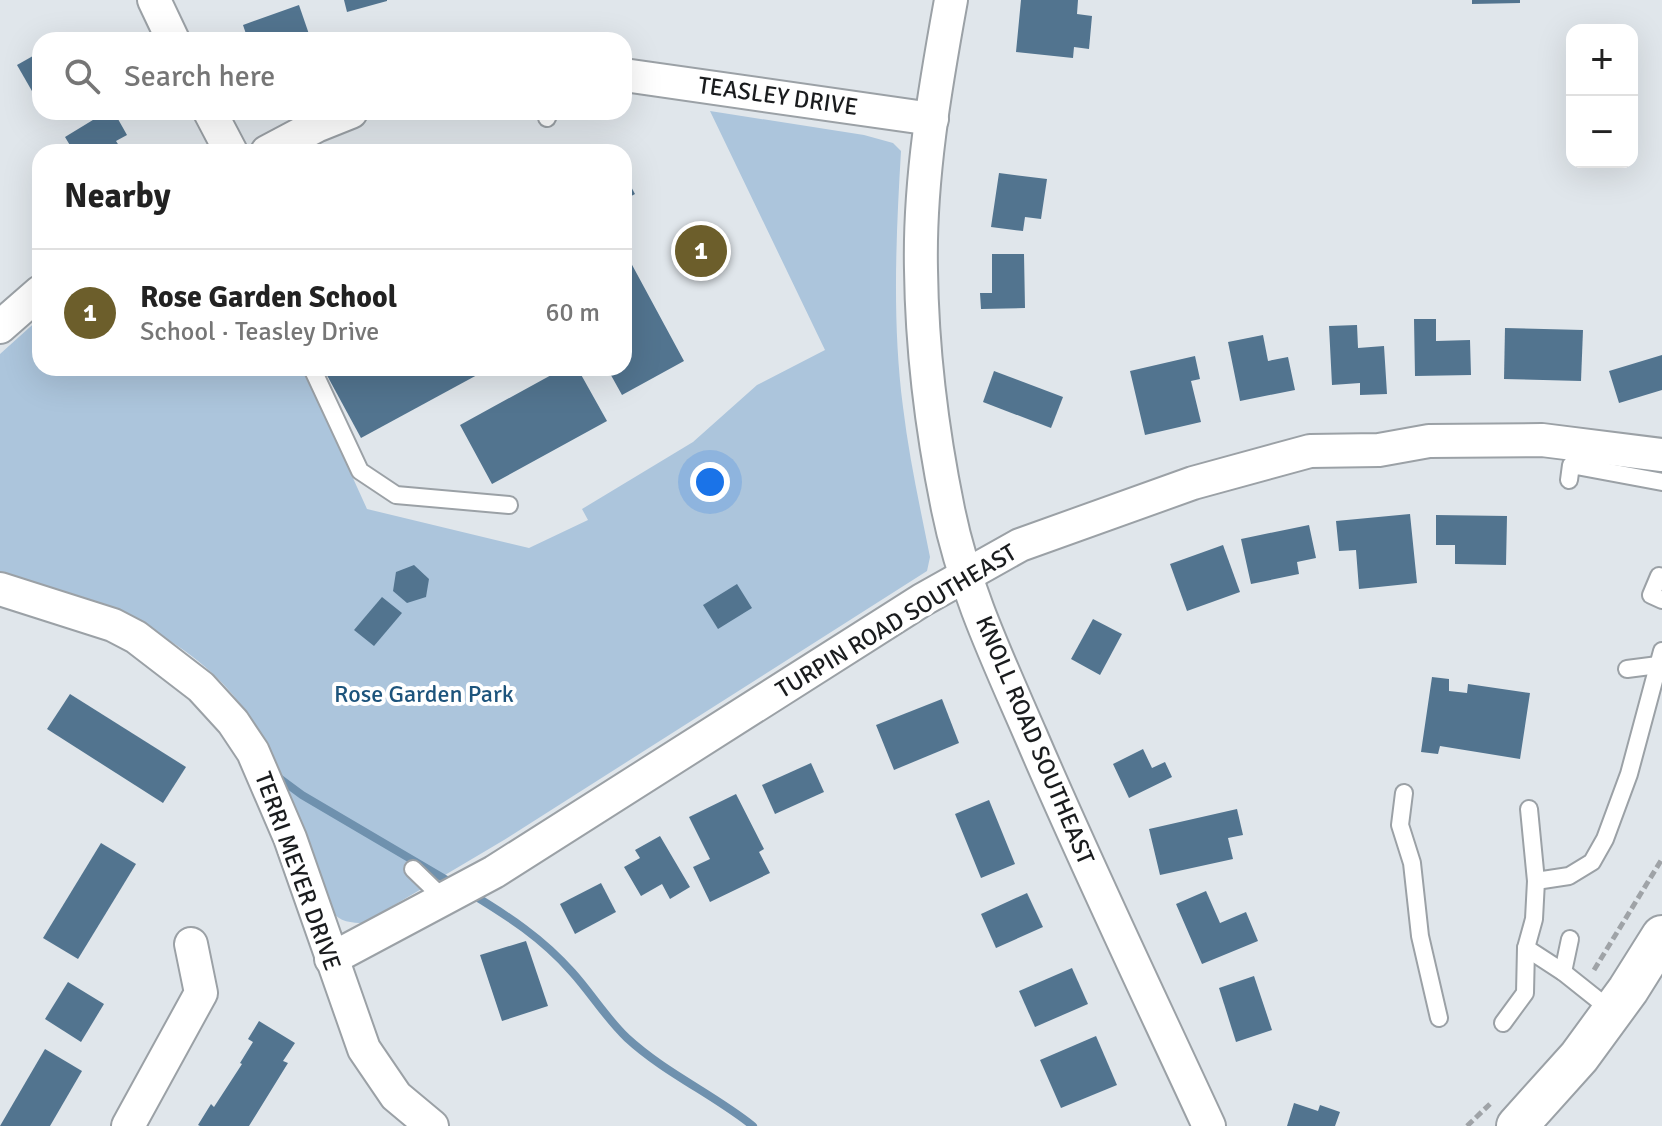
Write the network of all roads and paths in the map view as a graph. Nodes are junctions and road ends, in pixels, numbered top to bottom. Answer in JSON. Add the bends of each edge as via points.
{"nodes":[{"id":1,"x":154,"y":0,"type":"edge"},
{"id":2,"x":951,"y":0,"type":"edge"},
{"id":3,"x":169,"y":32,"type":"edge"},
{"id":4,"x":632,"y":76,"type":"edge"},
{"id":5,"x":932,"y":119,"type":"junction"},
{"id":6,"x":214,"y":120,"type":"edge"},
{"id":7,"x":331,"y":120,"type":"edge"},
{"id":8,"x":227,"y":144,"type":"edge"},
{"id":9,"x":282,"y":144,"type":"edge"},
{"id":10,"x":32,"y":299,"type":"edge"},
{"id":11,"x":0,"y":327,"type":"edge"},
{"id":12,"x":316,"y":376,"type":"edge"},
{"id":13,"x":1662,"y":455,"type":"edge"},
{"id":14,"x":1569,"y":480,"type":"dead end"},
{"id":15,"x":1662,"y":482,"type":"edge"},
{"id":16,"x":509,"y":505,"type":"dead end"},
{"id":17,"x":966,"y":574,"type":"junction"},
{"id":18,"x":1659,"y":576,"type":"dead end"},
{"id":19,"x":0,"y":589,"type":"edge"},
{"id":20,"x":1657,"y":597,"type":"edge"},
{"id":21,"x":1660,"y":658,"type":"edge"},
{"id":22,"x":1627,"y":669,"type":"dead end"},
{"id":23,"x":1404,"y":793,"type":"dead end"},
{"id":24,"x":1529,"y":809,"type":"dead end"},
{"id":25,"x":413,"y":869,"type":"dead end"},
{"id":26,"x":1536,"y":881,"type":"junction"},
{"id":27,"x":444,"y":899,"type":"junction"},
{"id":28,"x":1662,"y":936,"type":"edge"},
{"id":29,"x":1570,"y":939,"type":"dead end"},
{"id":30,"x":191,"y":944,"type":"dead end"},
{"id":31,"x":1526,"y":948,"type":"junction"},
{"id":32,"x":331,"y":959,"type":"junction"},
{"id":33,"x":1563,"y":972,"type":"junction"},
{"id":34,"x":1613,"y":1012,"type":"junction"},
{"id":35,"x":1439,"y":1018,"type":"dead end"},
{"id":36,"x":1503,"y":1023,"type":"dead end"},
{"id":37,"x":128,"y":1126,"type":"edge"},
{"id":38,"x":432,"y":1126,"type":"edge"},
{"id":39,"x":1209,"y":1126,"type":"edge"},
{"id":40,"x":1517,"y":1126,"type":"edge"}],
"edges":[{"from":1,"to":3,"type":"street"},
{"from":2,"to":5,"type":"street","name":"KNOLL ROAD SOUTHEAST"},
{"from":4,"to":5,"type":"street","name":"TEASLEY DRIVE"},
{"from":5,"to":17,"type":"street","name":"KNOLL ROAD SOUTHEAST","via":[[921,267],[925,354],[949,512]]},
{"from":6,"to":8,"type":"street"},
{"from":7,"to":9,"type":"street"},
{"from":10,"to":11,"type":"street"},
{"from":12,"to":16,"type":"lane","via":[[360,471],[396,495]]},
{"from":13,"to":17,"type":"street","name":"TURPIN ROAD SOUTHEAST","via":[[1542,440],[1429,441],[1379,450],[1310,451],[1118,509],[1020,545]]},
{"from":14,"to":15,"type":"lane","via":[[1571,465]]},
{"from":17,"to":27,"type":"street","name":"TURPIN ROAD SOUTHEAST"},
{"from":17,"to":39,"type":"street","name":"KNOLL ROAD SOUTHEAST","via":[[1050,780]]},
{"from":18,"to":20,"type":"lane"},
{"from":19,"to":32,"type":"street","name":"TERRI MEYER DRIVE","via":[[136,637],[201,687],[233,722],[271,792]]},
{"from":21,"to":22,"type":"lane"},
{"from":21,"to":26,"type":"lane","via":[[1629,774],[1605,839],[1592,862],[1569,876]]},
{"from":23,"to":35,"type":"lane","via":[[1400,825],[1412,863],[1420,936]]},
{"from":24,"to":26,"type":"lane"},
{"from":25,"to":27,"type":"lane"},
{"from":26,"to":31,"type":"lane"},
{"from":27,"to":32,"type":"street","name":"TURPIN ROAD SOUTHEAST"},
{"from":28,"to":34,"type":"street"},
{"from":29,"to":33,"type":"lane"},
{"from":30,"to":37,"type":"street","via":[[201,993]]},
{"from":31,"to":33,"type":"lane"},
{"from":31,"to":36,"type":"lane","via":[[1525,993]]},
{"from":32,"to":38,"type":"street","name":"TERRI MEYER DRIVE","via":[[364,1049],[396,1096]]},
{"from":33,"to":34,"type":"lane"},
{"from":34,"to":40,"type":"street"}]}
